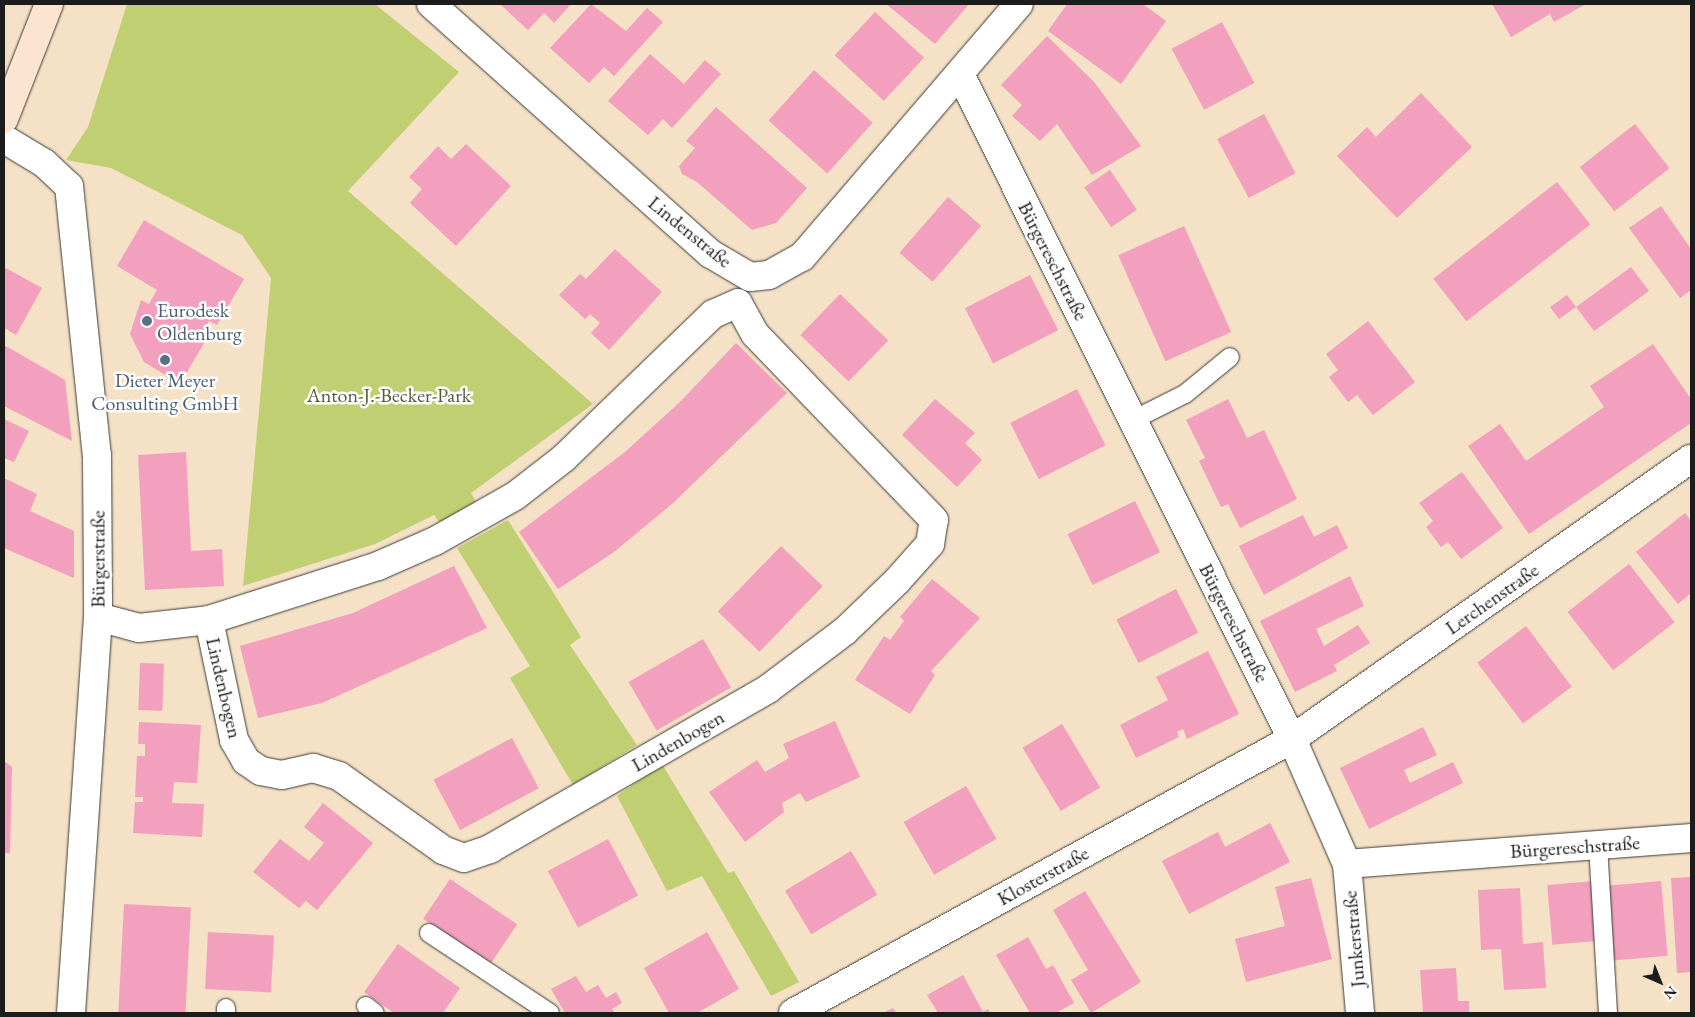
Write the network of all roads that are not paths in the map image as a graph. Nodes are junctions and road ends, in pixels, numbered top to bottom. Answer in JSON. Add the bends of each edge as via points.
{"nodes":[{"id":1,"x":49,"y":4,"type":"edge"},
{"id":2,"x":431,"y":4,"type":"edge"},
{"id":3,"x":1019,"y":4,"type":"edge"},
{"id":4,"x":961,"y":76,"type":"junction"},
{"id":5,"x":4,"y":119,"type":"edge"},
{"id":6,"x":4,"y":139,"type":"edge"},
{"id":7,"x":750,"y":276,"type":"junction"},
{"id":8,"x":738,"y":303,"type":"junction"},
{"id":9,"x":1230,"y":357,"type":"dead end"},
{"id":10,"x":1133,"y":420,"type":"junction"},
{"id":11,"x":1691,"y":459,"type":"edge"},
{"id":12,"x":98,"y":617,"type":"junction"},
{"id":13,"x":209,"y":620,"type":"junction"},
{"id":14,"x":1292,"y":739,"type":"junction"},
{"id":15,"x":1691,"y":838,"type":"edge"},
{"id":16,"x":1598,"y":845,"type":"junction"},
{"id":17,"x":1347,"y":864,"type":"junction"},
{"id":18,"x":429,"y":933,"type":"dead end"},
{"id":19,"x":71,"y":1013,"type":"edge"},
{"id":20,"x":550,"y":1013,"type":"edge"},
{"id":21,"x":793,"y":1013,"type":"edge"},
{"id":22,"x":1360,"y":1013,"type":"edge"},
{"id":23,"x":1608,"y":1013,"type":"edge"}],
"edges":[{"from":1,"to":5,"type":"main road"},
{"from":2,"to":7,"type":"street","name":"Lindenstraße","via":[[712,254]]},
{"from":3,"to":4,"type":"street","name":"Lindenstraße"},
{"from":4,"to":7,"type":"street","name":"Lindenstraße","via":[[802,257],[769,275]]},
{"from":4,"to":10,"type":"street","name":"Bürgereschstraße"},
{"from":6,"to":12,"type":"street","name":"Bürgerstraße","via":[[44,163],[69,186],[97,455]]},
{"from":7,"to":8,"type":"street"},
{"from":8,"to":13,"type":"street","name":"Lindenbogen","via":[[713,314],[564,458],[515,496],[435,541],[378,566]]},
{"from":8,"to":13,"type":"street","name":"Lindenbogen","via":[[755,334],[934,520],[930,544],[897,581],[845,631],[768,689],[490,849],[464,858],[444,850],[339,776],[313,768],[282,775],[261,770],[246,761],[234,740]]},
{"from":9,"to":10,"type":"lane","via":[[1185,394]]},
{"from":10,"to":14,"type":"street","name":"Bürgereschstraße"},
{"from":11,"to":14,"type":"street","name":"Lerchenstraße"},
{"from":12,"to":13,"type":"street","name":"Lindenbogen","via":[[139,628]]},
{"from":12,"to":19,"type":"street","name":"Bürgerstraße"},
{"from":14,"to":17,"type":"street","name":"Bürgereschstraße"},
{"from":14,"to":21,"type":"street","name":"Klosterstraße"},
{"from":15,"to":16,"type":"street","name":"Bürgereschstraße"},
{"from":16,"to":17,"type":"street","name":"Bürgereschstraße"},
{"from":16,"to":23,"type":"lane"},
{"from":17,"to":22,"type":"street","name":"Junkerstraße"},
{"from":18,"to":20,"type":"lane"}]}
